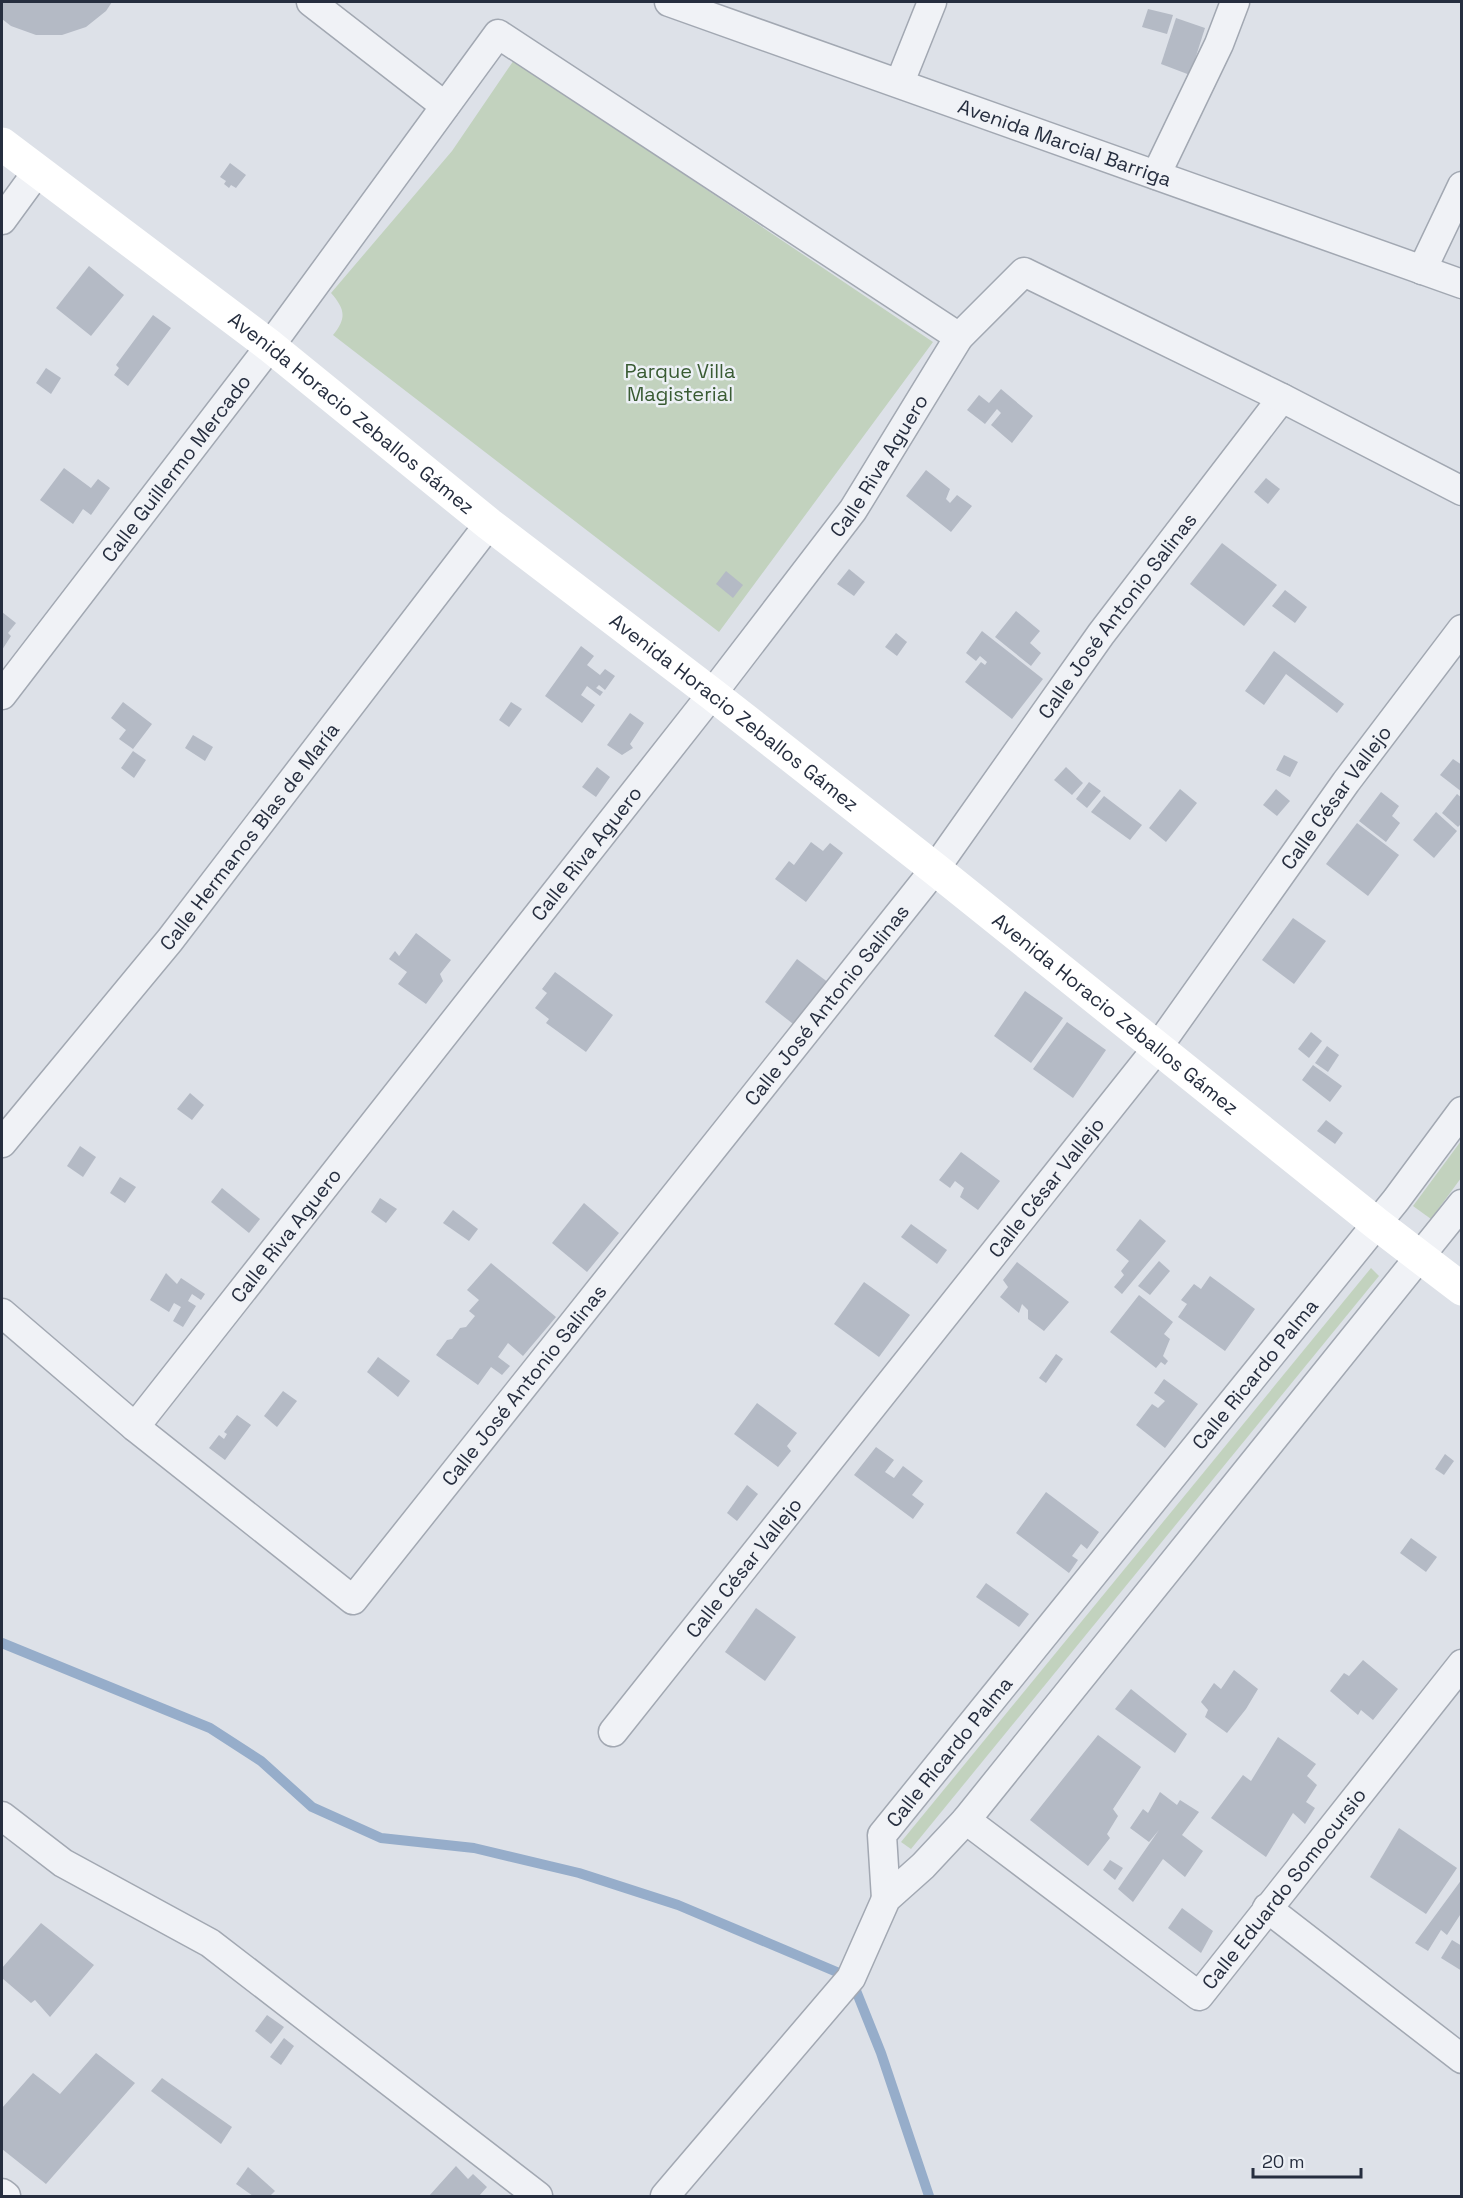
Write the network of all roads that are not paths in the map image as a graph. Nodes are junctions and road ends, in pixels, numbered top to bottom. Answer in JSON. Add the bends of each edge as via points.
{"nodes":[{"id":1,"x":311,"y":2,"type":"edge"},
{"id":2,"x":669,"y":2,"type":"edge"},
{"id":3,"x":932,"y":2,"type":"edge"},
{"id":4,"x":1235,"y":2,"type":"edge"},
{"id":5,"x":900,"y":82,"type":"junction"},
{"id":6,"x":445,"y":106,"type":"junction"},
{"id":7,"x":2,"y":144,"type":"edge"},
{"id":8,"x":37,"y":172,"type":"junction"},
{"id":9,"x":1156,"y":175,"type":"junction"},
{"id":10,"x":1461,"y":186,"type":"edge"},
{"id":11,"x":2,"y":220,"type":"edge"},
{"id":12,"x":1422,"y":270,"type":"junction"},
{"id":13,"x":1461,"y":284,"type":"edge"},
{"id":14,"x":959,"y":337,"type":"junction"},
{"id":15,"x":270,"y":346,"type":"junction"},
{"id":16,"x":1282,"y":398,"type":"junction"},
{"id":17,"x":1461,"y":491,"type":"edge"},
{"id":18,"x":489,"y":524,"type":"junction"},
{"id":19,"x":1461,"y":629,"type":"edge"},
{"id":20,"x":712,"y":694,"type":"junction"},
{"id":21,"x":2,"y":695,"type":"edge"},
{"id":22,"x":935,"y":869,"type":"junction"},
{"id":23,"x":1158,"y":1047,"type":"junction"},
{"id":24,"x":1461,"y":1111,"type":"edge"},
{"id":25,"x":2,"y":1143,"type":"edge"},
{"id":26,"x":1461,"y":1204,"type":"edge"},
{"id":27,"x":1377,"y":1224,"type":"junction"},
{"id":28,"x":1420,"y":1256,"type":"junction"},
{"id":29,"x":1461,"y":1289,"type":"edge"},
{"id":30,"x":2,"y":1313,"type":"edge"},
{"id":31,"x":135,"y":1427,"type":"junction"},
{"id":32,"x":1461,"y":1664,"type":"edge"},
{"id":33,"x":613,"y":1732,"type":"dead end"},
{"id":34,"x":2,"y":1816,"type":"edge"},
{"id":35,"x":966,"y":1820,"type":"junction"},
{"id":36,"x":886,"y":1899,"type":"junction"},
{"id":37,"x":1267,"y":1908,"type":"junction"},
{"id":38,"x":1461,"y":2059,"type":"edge"},
{"id":39,"x":2,"y":2193,"type":"edge"},
{"id":40,"x":6,"y":2196,"type":"edge"},
{"id":41,"x":538,"y":2196,"type":"edge"},
{"id":42,"x":665,"y":2196,"type":"edge"}],
"edges":[{"from":1,"to":6,"type":"street"},
{"from":2,"to":5,"type":"street","name":"Avenida Marcial Barriga"},
{"from":3,"to":5,"type":"street"},
{"from":4,"to":9,"type":"street"},
{"from":5,"to":9,"type":"street","name":"Avenida Marcial Barriga"},
{"from":6,"to":14,"type":"street","name":"Calle Guillermo Mercado","via":[[498,34]]},
{"from":6,"to":15,"type":"street","name":"Calle Guillermo Mercado"},
{"from":7,"to":8,"type":"main road","name":"Avenida Horacio Zeballos Gámez"},
{"from":8,"to":11,"type":"street"},
{"from":8,"to":15,"type":"main road","name":"Avenida Horacio Zeballos Gámez"},
{"from":9,"to":12,"type":"street","name":"Avenida Marcial Barriga"},
{"from":10,"to":12,"type":"street"},
{"from":12,"to":13,"type":"street","name":"Avenida Marcial Barriga"},
{"from":14,"to":16,"type":"street","name":"Calle Riva Aguero","via":[[1024,272]]},
{"from":14,"to":20,"type":"street","name":"Calle Riva Aguero","via":[[853,510]]},
{"from":15,"to":18,"type":"main road","name":"Avenida Horacio Zeballos Gámez"},
{"from":15,"to":21,"type":"street","name":"Calle Guillermo Mercado"},
{"from":16,"to":17,"type":"street"},
{"from":16,"to":22,"type":"street","name":"Calle José Antonio Salinas","via":[[1101,634]]},
{"from":18,"to":20,"type":"main road","name":"Avenida Horacio Zeballos Gámez"},
{"from":18,"to":25,"type":"street","name":"Calle Hermanos Blas de María","via":[[170,940]]},
{"from":19,"to":23,"type":"street","name":"Calle César Vallejo","via":[[1346,782]]},
{"from":20,"to":22,"type":"main road","name":"Avenida Horacio Zeballos Gámez"},
{"from":20,"to":31,"type":"street","name":"Calle Riva Aguero"},
{"from":22,"to":23,"type":"main road","name":"Avenida Horacio Zeballos Gámez"},
{"from":22,"to":31,"type":"street","name":"Calle José Antonio Salinas","via":[[353,1600]]},
{"from":23,"to":27,"type":"main road","name":"Avenida Horacio Zeballos Gámez"},
{"from":23,"to":33,"type":"street","name":"Calle César Vallejo"},
{"from":24,"to":27,"type":"street","name":"Calle Ricardo Palma"},
{"from":26,"to":28,"type":"street"},
{"from":27,"to":28,"type":"main road","name":"Avenida Horacio Zeballos Gámez"},
{"from":27,"to":36,"type":"street","name":"Calle Ricardo Palma","via":[[882,1835]]},
{"from":28,"to":29,"type":"main road","name":"Avenida Horacio Zeballos Gámez"},
{"from":28,"to":35,"type":"street"},
{"from":30,"to":31,"type":"street"},
{"from":32,"to":37,"type":"street","name":"Calle Eduardo Somocursio"},
{"from":34,"to":41,"type":"street","via":[[63,1863],[210,1943]]},
{"from":35,"to":36,"type":"street"},
{"from":35,"to":37,"type":"street","name":"Calle Eduardo Somocursio","via":[[1199,1996]]},
{"from":36,"to":42,"type":"street","via":[[850,1978]]},
{"from":37,"to":38,"type":"street"},
{"from":39,"to":40,"type":"street"}]}
